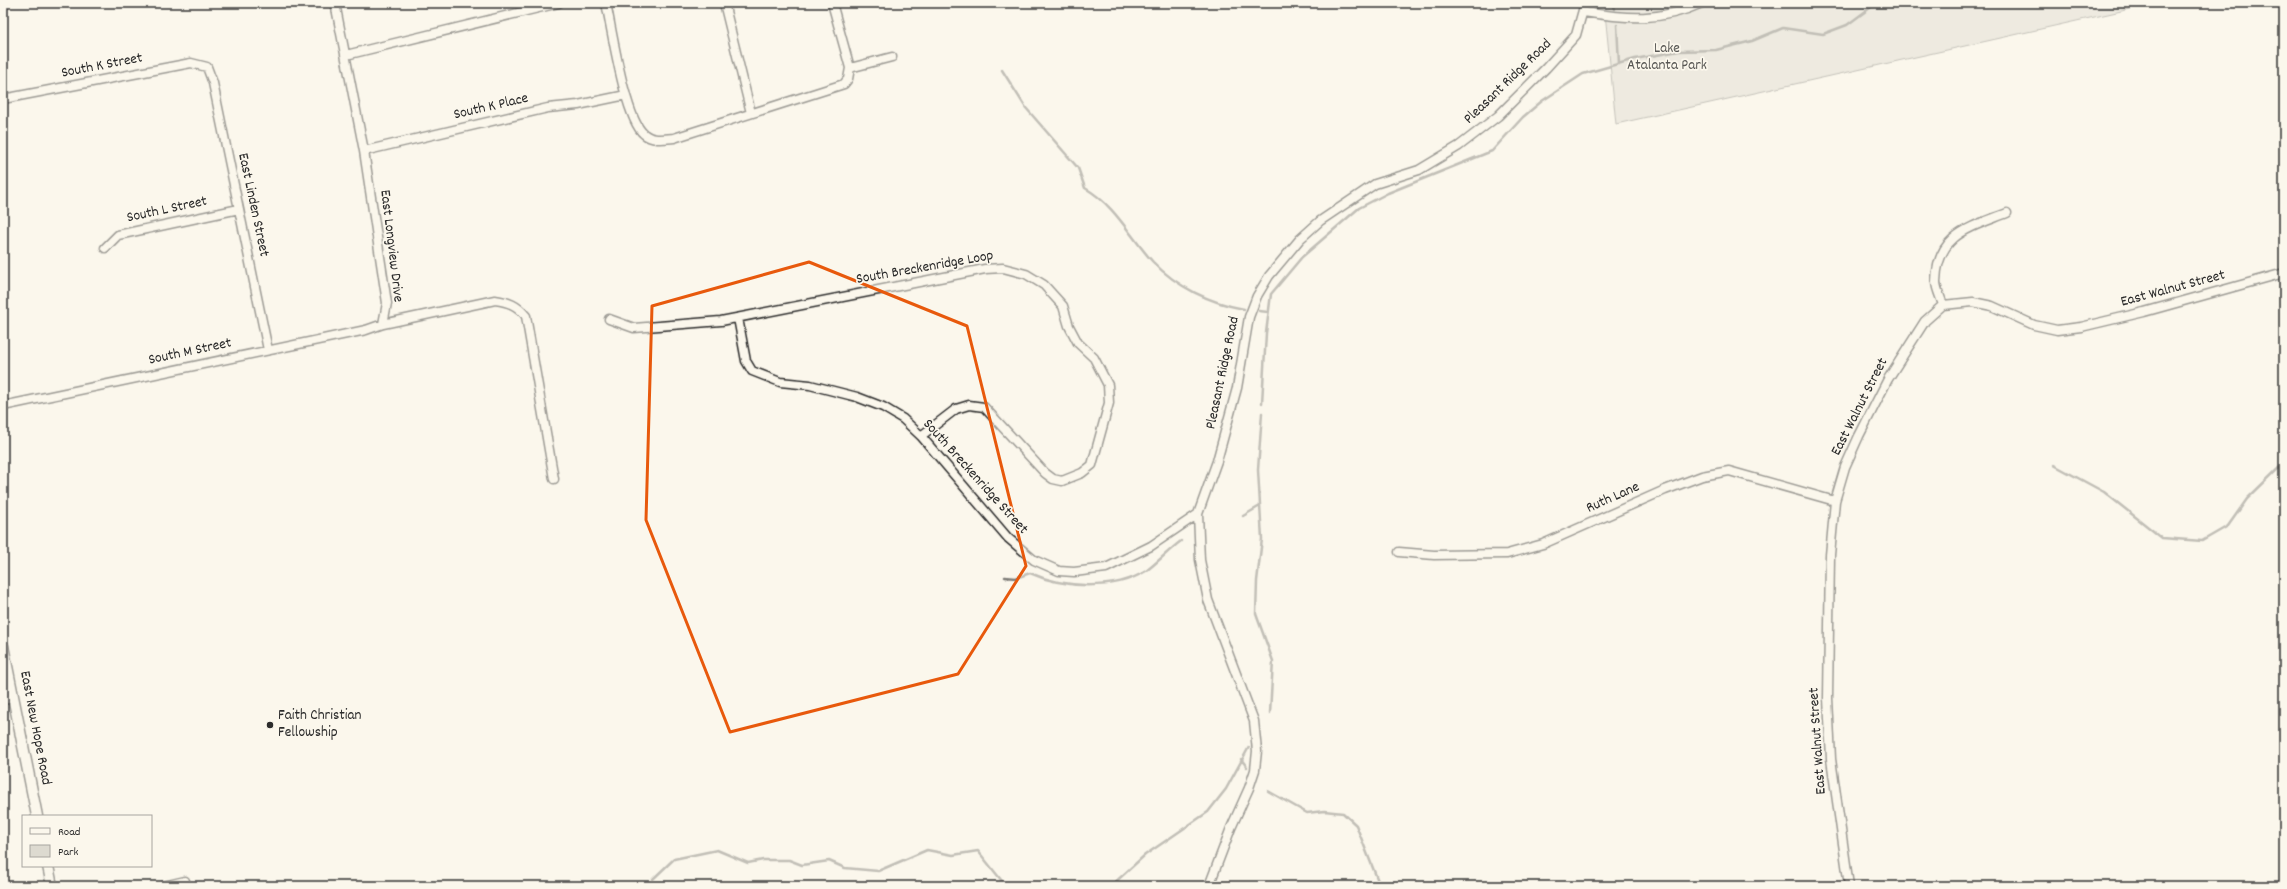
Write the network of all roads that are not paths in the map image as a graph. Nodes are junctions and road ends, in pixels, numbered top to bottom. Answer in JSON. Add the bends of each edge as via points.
{"nodes":[{"id":1,"x":335,"y":3,"type":"edge"},
{"id":2,"x":559,"y":3,"type":"edge"},
{"id":3,"x":606,"y":3,"type":"edge"},
{"id":4,"x":724,"y":3,"type":"edge"},
{"id":5,"x":832,"y":3,"type":"edge"},
{"id":6,"x":1585,"y":3,"type":"edge"},
{"id":7,"x":1702,"y":3,"type":"edge"},
{"id":8,"x":1584,"y":12,"type":"junction"},
{"id":9,"x":346,"y":55,"type":"junction"},
{"id":10,"x":892,"y":57,"type":"dead end"},
{"id":11,"x":207,"y":67,"type":"joint"},
{"id":12,"x":850,"y":68,"type":"junction"},
{"id":13,"x":626,"y":95,"type":"junction"},
{"id":14,"x":3,"y":99,"type":"edge"},
{"id":15,"x":751,"y":113,"type":"junction"},
{"id":16,"x":364,"y":151,"type":"junction"},
{"id":17,"x":239,"y":209,"type":"junction"},
{"id":18,"x":2006,"y":214,"type":"dead end"},
{"id":19,"x":105,"y":248,"type":"dead end"},
{"id":20,"x":2284,"y":273,"type":"edge"},
{"id":21,"x":1943,"y":306,"type":"junction"},
{"id":22,"x":738,"y":318,"type":"junction"},
{"id":23,"x":609,"y":319,"type":"dead end"},
{"id":24,"x":383,"y":324,"type":"junction"},
{"id":25,"x":268,"y":350,"type":"junction"},
{"id":26,"x":3,"y":406,"type":"edge"},
{"id":27,"x":921,"y":436,"type":"junction"},
{"id":28,"x":554,"y":479,"type":"dead end"},
{"id":29,"x":1834,"y":501,"type":"junction"},
{"id":30,"x":1198,"y":514,"type":"junction"},
{"id":31,"x":1399,"y":552,"type":"dead end"},
{"id":32,"x":3,"y":646,"type":"edge"},
{"id":33,"x":8,"y":699,"type":"edge"},
{"id":34,"x":37,"y":815,"type":"edge"},
{"id":35,"x":48,"y":867,"type":"edge"},
{"id":36,"x":185,"y":881,"type":"dead end"},
{"id":37,"x":52,"y":886,"type":"edge"},
{"id":38,"x":163,"y":886,"type":"edge"},
{"id":39,"x":1209,"y":886,"type":"edge"},
{"id":40,"x":1849,"y":886,"type":"edge"}],
"edges":[{"from":1,"to":9,"type":"street","name":"East Longview Drive"},
{"from":2,"to":9,"type":"street"},
{"from":3,"to":13,"type":"street"},
{"from":4,"to":15,"type":"street"},
{"from":5,"to":12,"type":"street"},
{"from":6,"to":8,"type":"street","name":"Pleasant Ridge Road"},
{"from":7,"to":8,"type":"street","via":[[1655,18],[1628,19]]},
{"from":8,"to":30,"type":"street","name":"Pleasant Ridge Road","via":[[1576,35],[1498,116],[1459,146],[1419,170],[1375,184],[1320,220],[1269,276],[1257,296],[1249,317],[1237,388],[1217,461]]},
{"from":9,"to":16,"type":"street","name":"East Longview Drive"},
{"from":10,"to":12,"type":"street"},
{"from":11,"to":14,"type":"street","name":"South K Street","via":[[191,63]]},
{"from":11,"to":17,"type":"street","name":"East Linden Street","via":[[213,83]]},
{"from":12,"to":15,"type":"street","via":[[844,84]]},
{"from":13,"to":15,"type":"street","via":[[634,123],[644,135],[655,139],[674,138]]},
{"from":13,"to":16,"type":"street","name":"South K Place","via":[[548,108]]},
{"from":16,"to":24,"type":"street","name":"East Longview Drive","via":[[387,303]]},
{"from":17,"to":19,"type":"street","name":"South L Street","via":[[118,235]]},
{"from":17,"to":25,"type":"street","name":"East Linden Street"},
{"from":18,"to":21,"type":"street","via":[[1958,233],[1942,250],[1936,283]]},
{"from":20,"to":21,"type":"street","name":"East Walnut Street","via":[[2094,325],[2057,330],[2034,325],[1992,306],[1973,302]]},
{"from":21,"to":29,"type":"street","name":"East Walnut Street","via":[[1925,321],[1888,379],[1858,436]]},
{"from":22,"to":23,"type":"street","name":"South Breckenridge Loop","via":[[634,328]]},
{"from":22,"to":27,"type":"street","name":"South Breckenridge Street","via":[[746,361],[752,370],[780,382],[810,385],[857,397],[883,407]]},
{"from":22,"to":27,"type":"street","name":"South Breckenridge Loop","via":[[985,269],[1003,268],[1026,274],[1044,285],[1063,306],[1078,343],[1094,358],[1108,385],[1109,403],[1092,465],[1082,473],[1062,481],[1053,479],[984,407],[969,405],[956,410]]},
{"from":24,"to":25,"type":"street","name":"South M Street","via":[[366,330]]},
{"from":24,"to":28,"type":"street","name":"East Longview Drive","via":[[495,300],[510,302],[520,308],[526,316],[529,328]]},
{"from":25,"to":26,"type":"street","name":"South M Street"},
{"from":27,"to":30,"type":"street","name":"South Breckenridge Street","via":[[1008,538],[1034,560],[1059,571],[1106,568],[1121,562],[1151,546]]},
{"from":29,"to":31,"type":"street","name":"Ruth Lane","via":[[1729,471],[1694,479],[1543,544],[1507,554],[1434,555]]},
{"from":29,"to":40,"type":"street","name":"East Walnut Street","via":[[1830,555],[1828,698],[1831,759]]},
{"from":30,"to":39,"type":"street","name":"Pleasant Ridge Road","via":[[1200,560],[1208,600],[1254,721],[1256,751],[1255,770],[1251,782]]},
{"from":32,"to":33,"type":"street","name":"East New Hope Road"},
{"from":33,"to":34,"type":"street","name":"East New Hope Road"},
{"from":35,"to":37,"type":"street"},
{"from":36,"to":38,"type":"street"}]}
